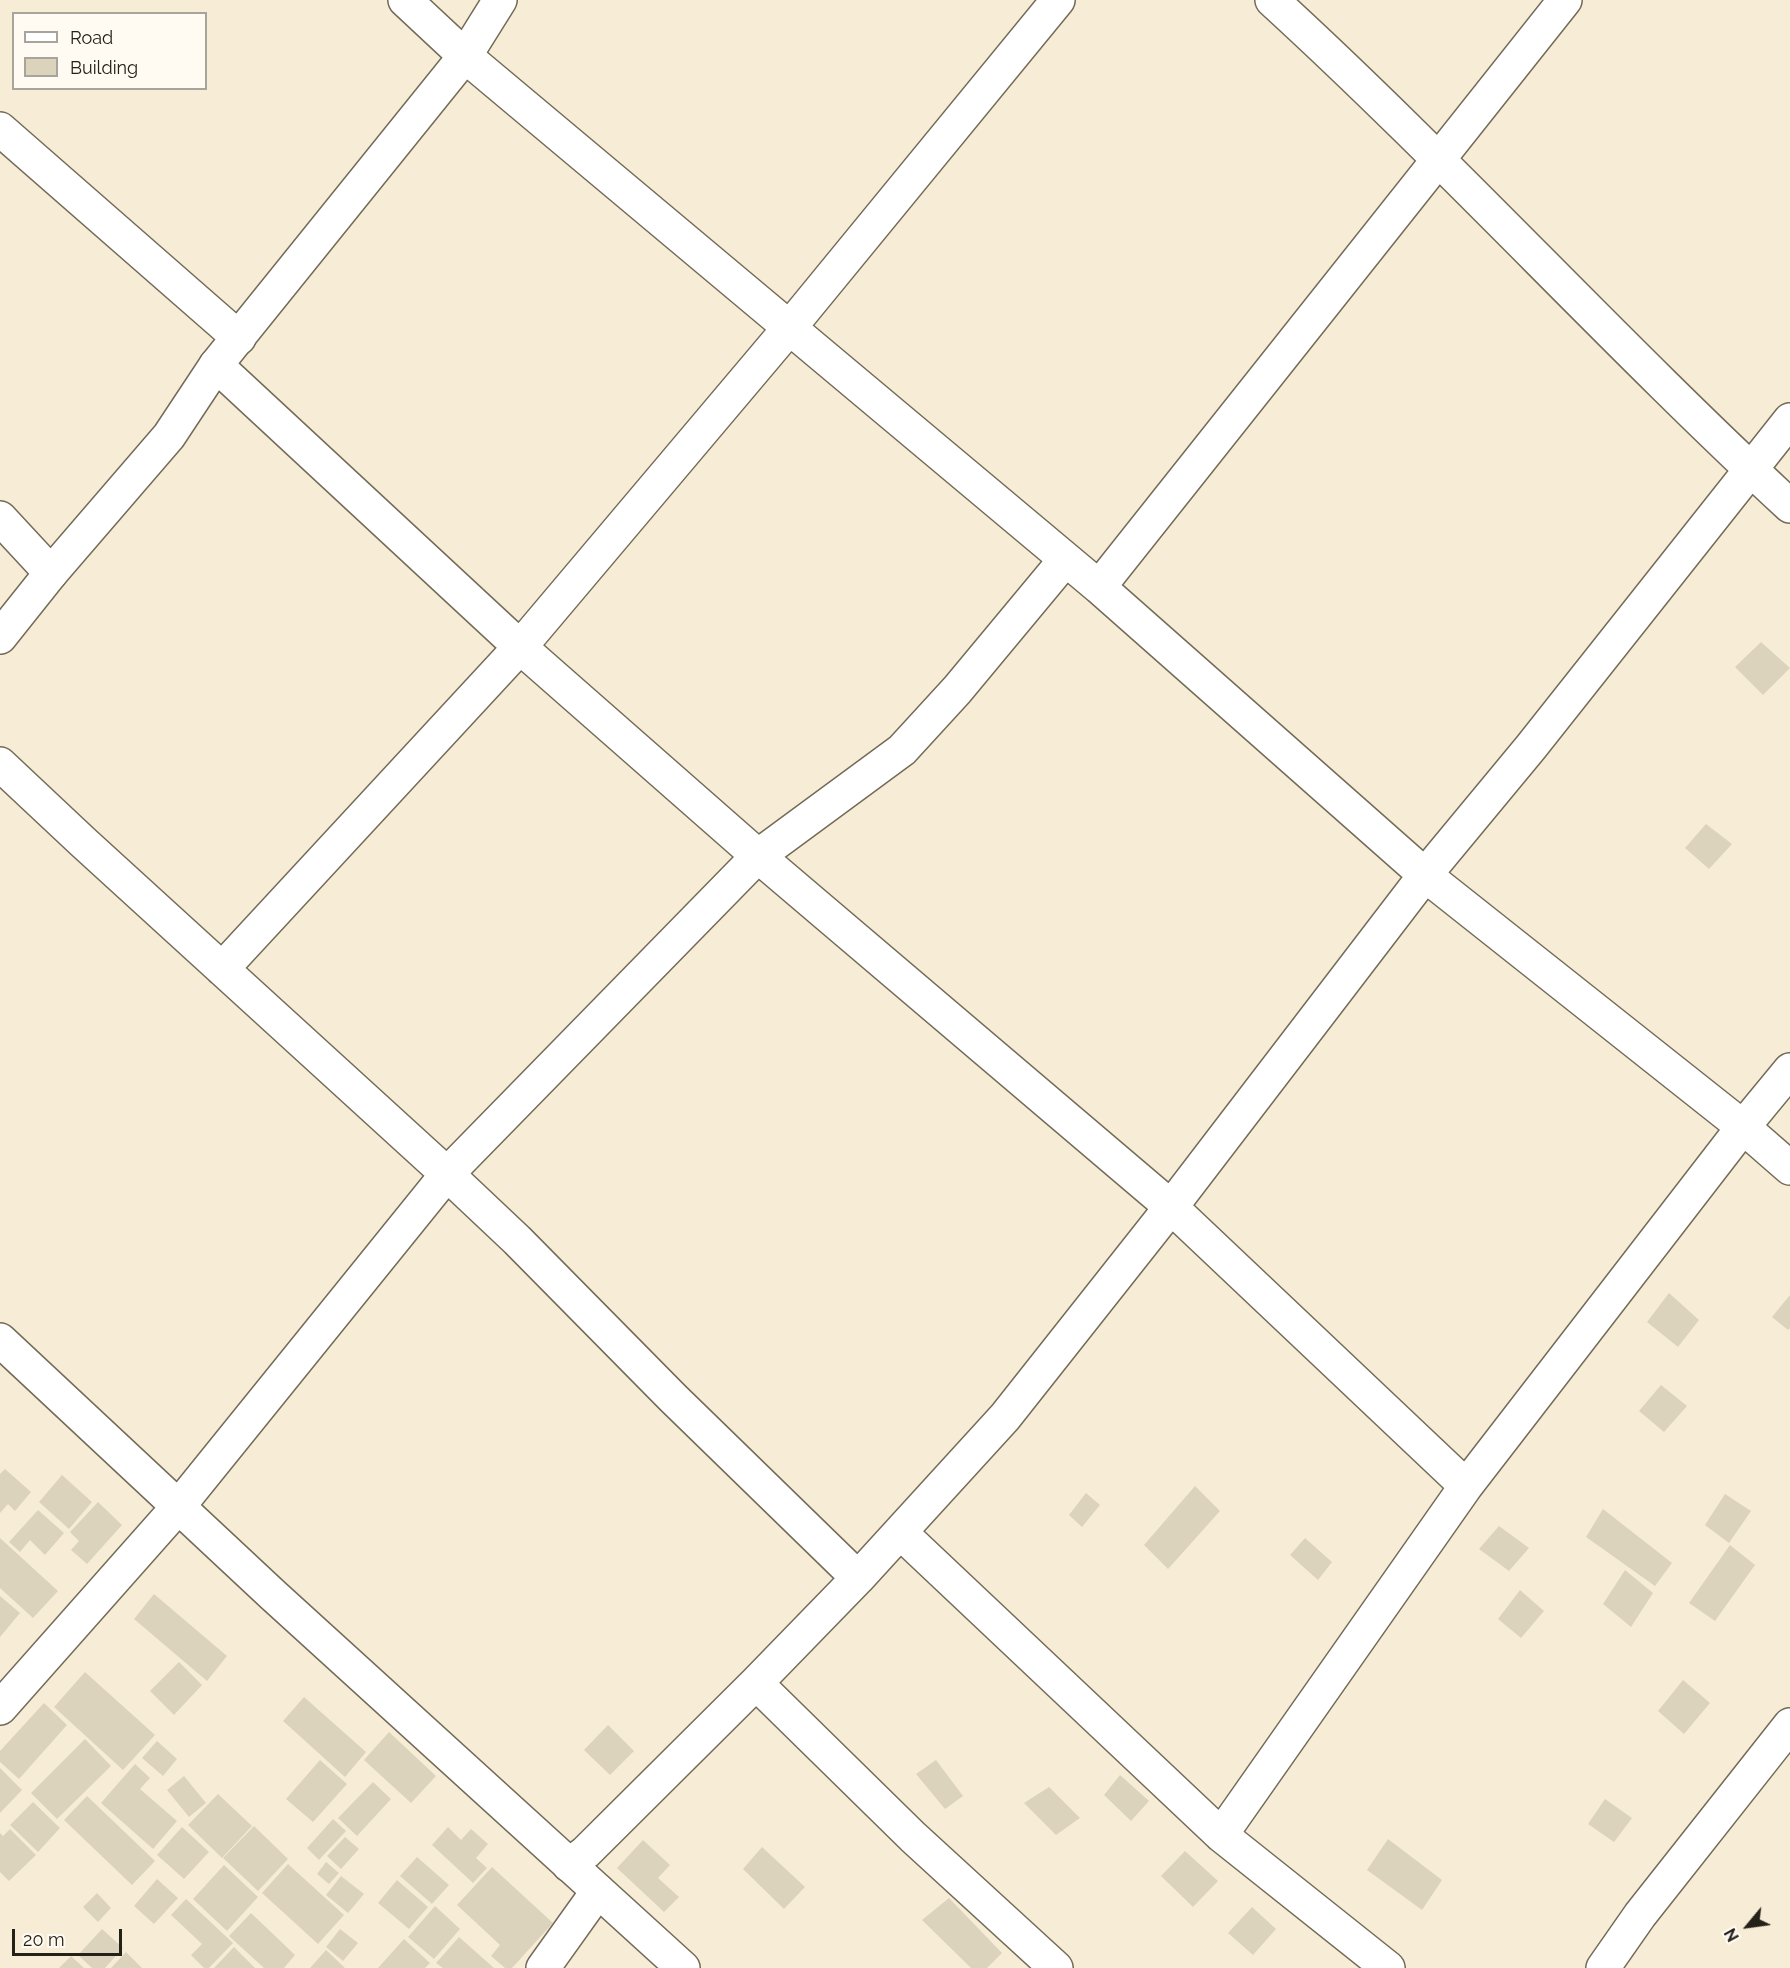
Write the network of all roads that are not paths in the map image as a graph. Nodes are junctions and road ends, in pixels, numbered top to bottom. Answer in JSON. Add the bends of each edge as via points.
{"nodes":[{"id":1,"x":405,"y":0,"type":"edge"},
{"id":2,"x":500,"y":0,"type":"edge"},
{"id":3,"x":1058,"y":0,"type":"edge"},
{"id":4,"x":1272,"y":0,"type":"edge"},
{"id":5,"x":1565,"y":0,"type":"edge"},
{"id":6,"x":465,"y":56,"type":"junction"},
{"id":7,"x":0,"y":129,"type":"edge"},
{"id":8,"x":1437,"y":161,"type":"junction"},
{"id":9,"x":790,"y":327,"type":"junction"},
{"id":10,"x":239,"y":338,"type":"junction"},
{"id":11,"x":216,"y":365,"type":"junction"},
{"id":12,"x":1790,"y":420,"type":"edge"},
{"id":13,"x":1752,"y":471,"type":"junction"},
{"id":14,"x":1790,"y":506,"type":"edge"},
{"id":15,"x":0,"y":518,"type":"edge"},
{"id":16,"x":1065,"y":560,"type":"junction"},
{"id":17,"x":51,"y":573,"type":"junction"},
{"id":18,"x":1099,"y":587,"type":"junction"},
{"id":19,"x":0,"y":637,"type":"edge"},
{"id":20,"x":520,"y":648,"type":"junction"},
{"id":21,"x":0,"y":764,"type":"edge"},
{"id":22,"x":758,"y":856,"type":"junction"},
{"id":23,"x":1425,"y":874,"type":"junction"},
{"id":24,"x":222,"y":969,"type":"junction"},
{"id":25,"x":1790,"y":1070,"type":"edge"},
{"id":26,"x":1743,"y":1127,"type":"junction"},
{"id":27,"x":1790,"y":1168,"type":"edge"},
{"id":28,"x":447,"y":1174,"type":"junction"},
{"id":29,"x":1171,"y":1207,"type":"junction"},
{"id":30,"x":0,"y":1340,"type":"edge"},
{"id":31,"x":1466,"y":1486,"type":"junction"},
{"id":32,"x":178,"y":1507,"type":"junction"},
{"id":33,"x":901,"y":1533,"type":"junction"},
{"id":34,"x":858,"y":1578,"type":"junction"},
{"id":35,"x":756,"y":1683,"type":"junction"},
{"id":36,"x":0,"y":1708,"type":"edge"},
{"id":37,"x":1790,"y":1725,"type":"edge"},
{"id":38,"x":1221,"y":1835,"type":"junction"},
{"id":39,"x":569,"y":1865,"type":"junction"},
{"id":40,"x":598,"y":1891,"type":"junction"},
{"id":41,"x":543,"y":1968,"type":"edge"},
{"id":42,"x":683,"y":1968,"type":"edge"},
{"id":43,"x":1056,"y":1968,"type":"edge"},
{"id":44,"x":1388,"y":1968,"type":"edge"},
{"id":45,"x":1603,"y":1968,"type":"edge"}],
"edges":[{"from":1,"to":6,"type":"street"},
{"from":2,"to":6,"type":"street"},
{"from":3,"to":9,"type":"street"},
{"from":4,"to":8,"type":"street","via":[[1357,78]]},
{"from":5,"to":8,"type":"street"},
{"from":6,"to":9,"type":"street"},
{"from":6,"to":10,"type":"street"},
{"from":7,"to":10,"type":"street"},
{"from":8,"to":13,"type":"street"},
{"from":8,"to":18,"type":"street"},
{"from":9,"to":16,"type":"street"},
{"from":9,"to":20,"type":"street"},
{"from":10,"to":11,"type":"street"},
{"from":11,"to":17,"type":"street","via":[[169,436]]},
{"from":11,"to":20,"type":"street"},
{"from":12,"to":13,"type":"street"},
{"from":13,"to":14,"type":"street"},
{"from":13,"to":23,"type":"street"},
{"from":15,"to":17,"type":"street"},
{"from":16,"to":18,"type":"street"},
{"from":16,"to":22,"type":"street","via":[[902,750]]},
{"from":17,"to":19,"type":"street"},
{"from":18,"to":23,"type":"street"},
{"from":20,"to":22,"type":"street"},
{"from":20,"to":24,"type":"street"},
{"from":21,"to":24,"type":"street"},
{"from":22,"to":28,"type":"street"},
{"from":22,"to":29,"type":"street"},
{"from":23,"to":26,"type":"street"},
{"from":23,"to":29,"type":"street"},
{"from":24,"to":28,"type":"street"},
{"from":25,"to":26,"type":"street"},
{"from":26,"to":27,"type":"street"},
{"from":26,"to":31,"type":"street"},
{"from":28,"to":32,"type":"street"},
{"from":28,"to":34,"type":"street"},
{"from":29,"to":31,"type":"street"},
{"from":29,"to":33,"type":"street","via":[[1005,1417]]},
{"from":30,"to":32,"type":"street"},
{"from":31,"to":38,"type":"street"},
{"from":32,"to":36,"type":"street"},
{"from":32,"to":39,"type":"street"},
{"from":33,"to":34,"type":"street"},
{"from":33,"to":38,"type":"street"},
{"from":34,"to":35,"type":"street"},
{"from":35,"to":39,"type":"street"},
{"from":35,"to":43,"type":"street","via":[[913,1837]]},
{"from":37,"to":45,"type":"street","via":[[1640,1915]]},
{"from":38,"to":44,"type":"street"},
{"from":39,"to":40,"type":"street"},
{"from":40,"to":41,"type":"street"},
{"from":40,"to":42,"type":"street"}]}
